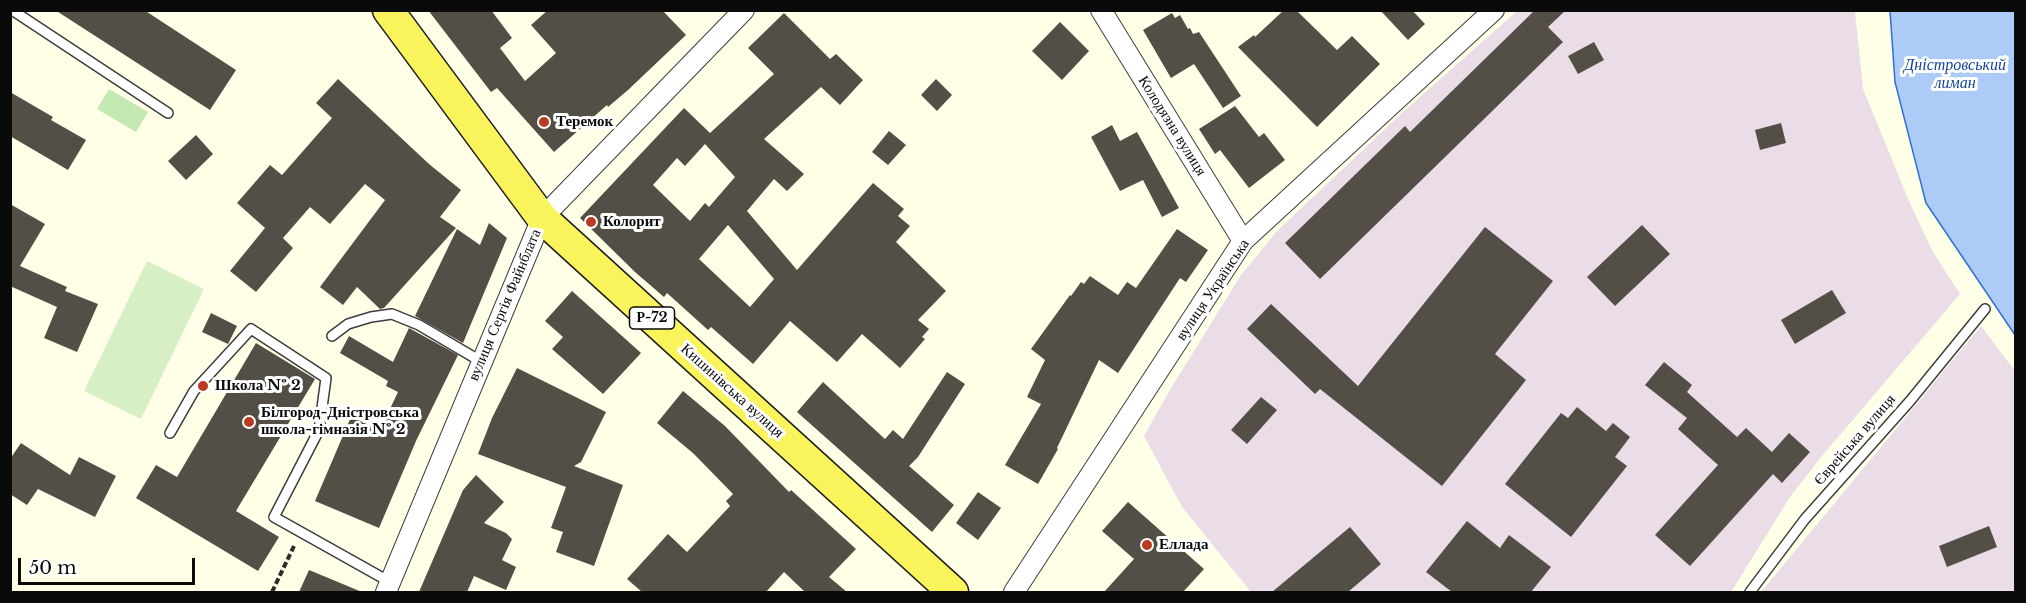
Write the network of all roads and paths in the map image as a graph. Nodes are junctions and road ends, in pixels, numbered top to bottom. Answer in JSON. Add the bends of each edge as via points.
{"nodes":[{"id":1,"x":12,"y":10,"type":"edge"},
{"id":2,"x":388,"y":10,"type":"edge"},
{"id":3,"x":744,"y":10,"type":"edge"},
{"id":4,"x":1494,"y":10,"type":"edge"},
{"id":5,"x":1110,"y":14,"type":"edge"},
{"id":6,"x":168,"y":113,"type":"dead end"},
{"id":7,"x":542,"y":218,"type":"junction"},
{"id":8,"x":1243,"y":242,"type":"junction"},
{"id":9,"x":1985,"y":309,"type":"dead end"},
{"id":10,"x":332,"y":336,"type":"dead end"},
{"id":11,"x":482,"y":362,"type":"junction"},
{"id":12,"x":170,"y":432,"type":"dead end"},
{"id":13,"x":300,"y":532,"type":"junction"},
{"id":14,"x":388,"y":587,"type":"edge"},
{"id":15,"x":272,"y":592,"type":"edge"},
{"id":16,"x":953,"y":592,"type":"edge"},
{"id":17,"x":1014,"y":592,"type":"edge"},
{"id":18,"x":1750,"y":592,"type":"edge"}],
"edges":[{"from":1,"to":6,"type":"lane"},
{"from":2,"to":7,"type":"main road","name":"Кишинівська вулиця","number":"Р-72"},
{"from":3,"to":7,"type":"street","name":"вулиця Сергія Файнблата"},
{"from":4,"to":8,"type":"street","name":"вулиця Українська"},
{"from":5,"to":8,"type":"street","name":"Колодязна вулиця"},
{"from":7,"to":11,"type":"street","name":"вулиця Сергія Файнблата"},
{"from":7,"to":16,"type":"main road","name":"Кишинівська вулиця","number":"Р-72"},
{"from":8,"to":17,"type":"street","name":"вулиця Українська"},
{"from":9,"to":18,"type":"lane","name":"Єврейська вулиця","via":[[1805,519]]},
{"from":10,"to":11,"type":"lane","via":[[348,324],[392,314]]},
{"from":11,"to":14,"type":"street","name":"вулиця Сергія Файнблата"},
{"from":12,"to":13,"type":"lane","via":[[194,391],[251,329],[326,378],[320,430],[274,517]]},
{"from":13,"to":14,"type":"lane"},
{"from":13,"to":15,"type":"path"}]}
